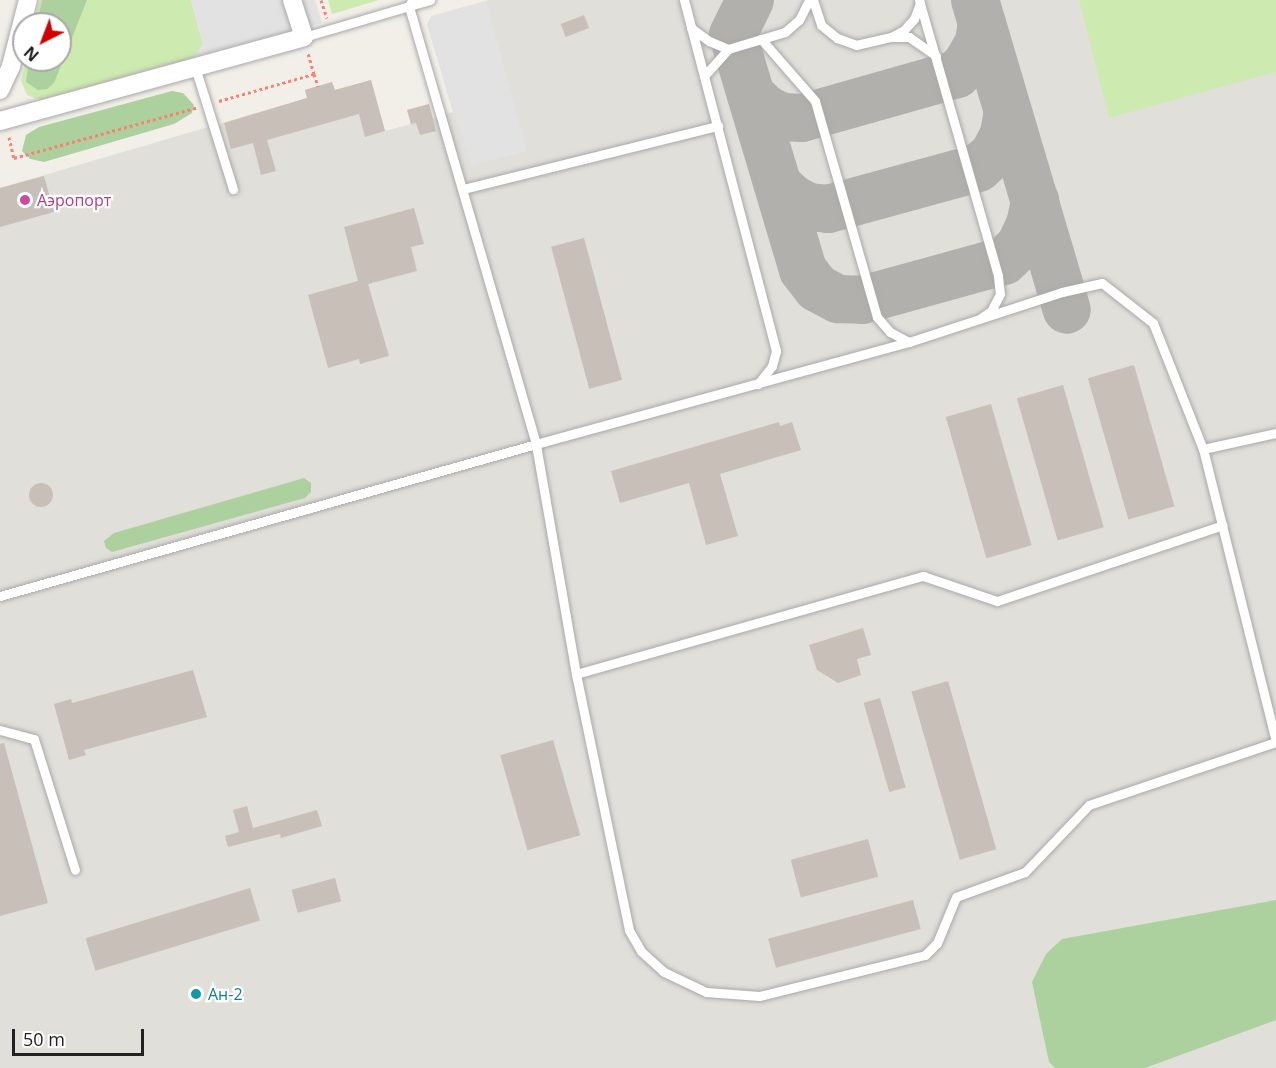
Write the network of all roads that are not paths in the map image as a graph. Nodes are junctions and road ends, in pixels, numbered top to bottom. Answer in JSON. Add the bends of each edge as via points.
{"nodes":[{"id":1,"x":28,"y":0,"type":"edge"},
{"id":2,"x":292,"y":0,"type":"edge"},
{"id":3,"x":430,"y":0,"type":"edge"},
{"id":4,"x":684,"y":0,"type":"edge"},
{"id":5,"x":811,"y":0,"type":"edge"},
{"id":6,"x":920,"y":1,"type":"edge"},
{"id":7,"x":410,"y":3,"type":"edge"},
{"id":8,"x":691,"y":28,"type":"junction"},
{"id":9,"x":785,"y":32,"type":"junction"},
{"id":10,"x":304,"y":37,"type":"junction"},
{"id":11,"x":891,"y":37,"type":"junction"},
{"id":12,"x":761,"y":39,"type":"junction"},
{"id":13,"x":728,"y":49,"type":"junction"},
{"id":14,"x":774,"y":53,"type":"junction"},
{"id":15,"x":936,"y":56,"type":"junction"},
{"id":16,"x":195,"y":67,"type":"junction"},
{"id":17,"x":704,"y":76,"type":"junction"},
{"id":18,"x":0,"y":90,"type":"edge"},
{"id":19,"x":2,"y":120,"type":"edge"},
{"id":20,"x":718,"y":126,"type":"junction"},
{"id":21,"x":233,"y":189,"type":"dead end"},
{"id":22,"x":463,"y":189,"type":"junction"},
{"id":23,"x":975,"y":322,"type":"junction"},
{"id":24,"x":909,"y":342,"type":"junction"},
{"id":25,"x":758,"y":384,"type":"junction"},
{"id":26,"x":1276,"y":433,"type":"edge"},
{"id":27,"x":536,"y":444,"type":"junction"},
{"id":28,"x":1203,"y":449,"type":"junction"},
{"id":29,"x":1223,"y":525,"type":"junction"},
{"id":30,"x":0,"y":596,"type":"edge"},
{"id":31,"x":576,"y":674,"type":"junction"},
{"id":32,"x":0,"y":730,"type":"edge"},
{"id":33,"x":75,"y":870,"type":"dead end"}],
"edges":[{"from":1,"to":18,"type":"street","via":[[11,66]]},
{"from":2,"to":10,"type":"street"},
{"from":3,"to":7,"type":"lane"},
{"from":4,"to":8,"type":"lane"},
{"from":5,"to":9,"type":"lane","via":[[799,20]]},
{"from":5,"to":11,"type":"lane","via":[[821,25],[837,38],[856,45]]},
{"from":6,"to":11,"type":"lane","via":[[914,19]]},
{"from":6,"to":15,"type":"lane"},
{"from":7,"to":10,"type":"lane"},
{"from":7,"to":22,"type":"lane"},
{"from":8,"to":13,"type":"lane"},
{"from":8,"to":17,"type":"lane"},
{"from":9,"to":12,"type":"lane"},
{"from":9,"to":14,"type":"lane","via":[[776,42]]},
{"from":10,"to":16,"type":"street"},
{"from":11,"to":15,"type":"lane","via":[[909,37]]},
{"from":12,"to":13,"type":"lane"},
{"from":12,"to":14,"type":"lane"},
{"from":13,"to":17,"type":"lane"},
{"from":14,"to":24,"type":"lane","via":[[815,101],[877,316],[890,332]]},
{"from":15,"to":23,"type":"lane","via":[[998,276],[1000,294],[990,311]]},
{"from":16,"to":19,"type":"street"},
{"from":16,"to":21,"type":"lane"},
{"from":17,"to":20,"type":"lane"},
{"from":20,"to":22,"type":"lane"},
{"from":20,"to":25,"type":"lane","via":[[776,351],[772,366]]},
{"from":22,"to":27,"type":"lane"},
{"from":23,"to":24,"type":"lane"},
{"from":23,"to":28,"type":"lane","via":[[1062,292],[1102,283],[1153,323]]},
{"from":24,"to":25,"type":"lane"},
{"from":25,"to":27,"type":"lane"},
{"from":26,"to":28,"type":"lane"},
{"from":27,"to":30,"type":"lane"},
{"from":27,"to":31,"type":"lane"},
{"from":28,"to":29,"type":"lane"},
{"from":29,"to":31,"type":"lane","via":[[997,601],[923,576]]},
{"from":29,"to":31,"type":"lane","via":[[1276,742],[1089,806],[1026,872],[956,897],[938,943],[925,955],[759,996],[706,992],[664,972],[641,951],[629,930]]},
{"from":32,"to":33,"type":"lane","via":[[33,739]]}]}
